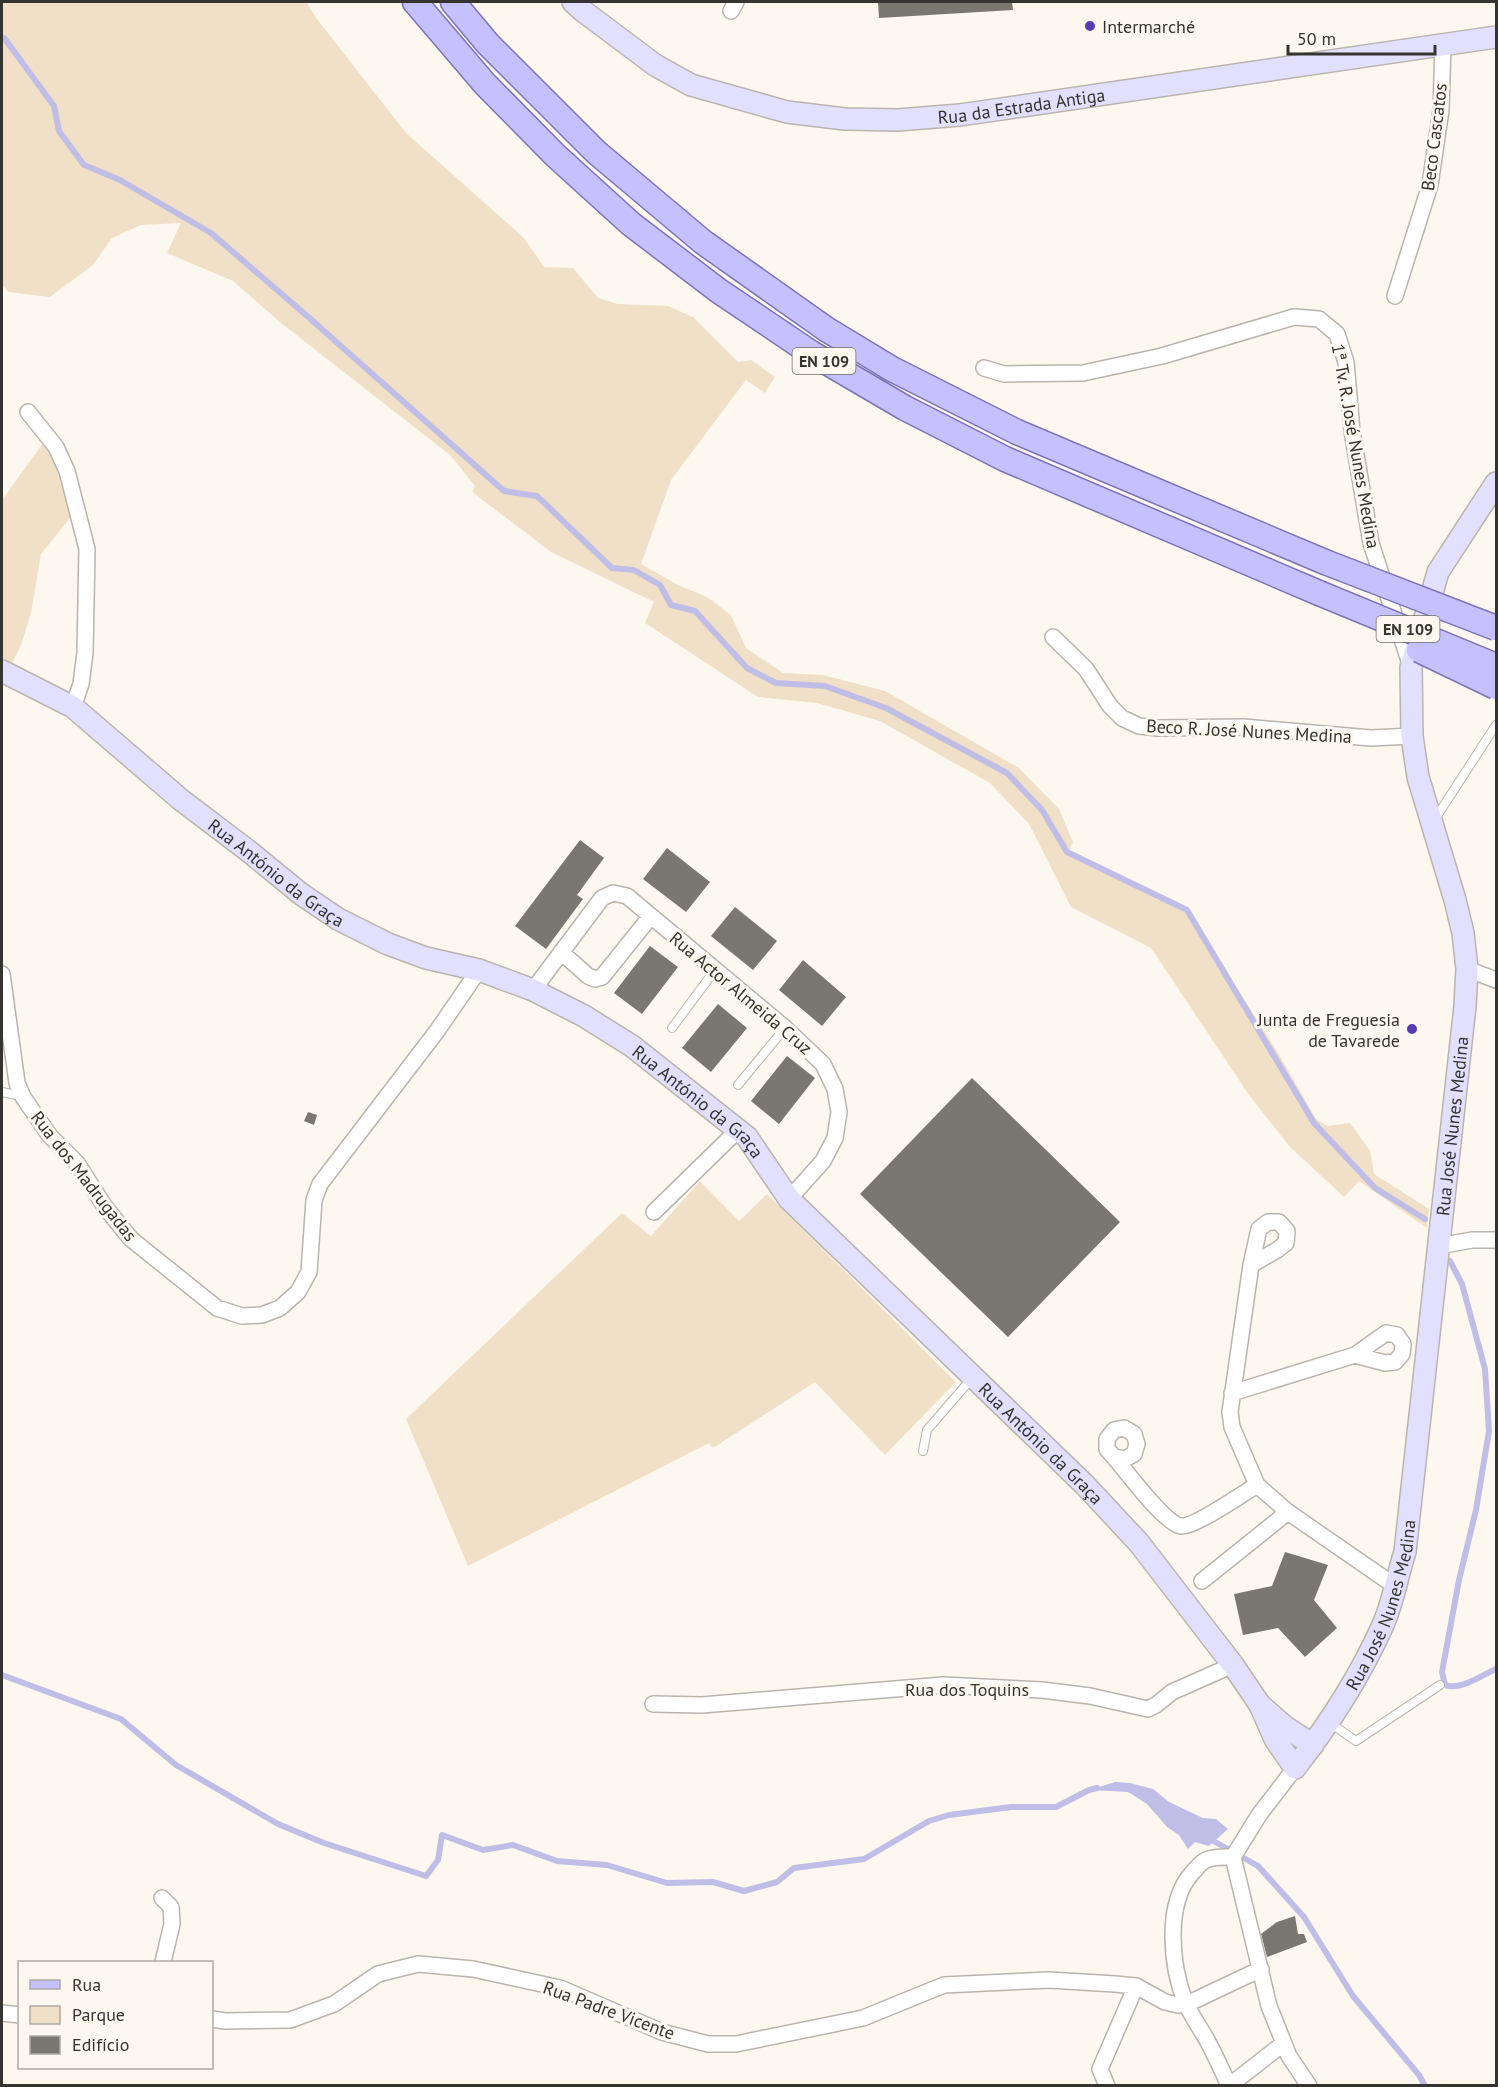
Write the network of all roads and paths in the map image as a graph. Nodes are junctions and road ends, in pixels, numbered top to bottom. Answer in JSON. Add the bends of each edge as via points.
{"nodes":[{"id":1,"x":415,"y":2,"type":"edge"},
{"id":2,"x":453,"y":2,"type":"edge"},
{"id":3,"x":573,"y":2,"type":"edge"},
{"id":4,"x":1497,"y":37,"type":"edge"},
{"id":5,"x":1443,"y":45,"type":"junction"},
{"id":6,"x":1395,"y":296,"type":"dead end"},
{"id":7,"x":984,"y":368,"type":"dead end"},
{"id":8,"x":28,"y":412,"type":"dead end"},
{"id":9,"x":1497,"y":483,"type":"edge"},
{"id":10,"x":1363,"y":611,"type":"junction"},
{"id":11,"x":1497,"y":628,"type":"edge"},
{"id":12,"x":1053,"y":637,"type":"dead end"},
{"id":13,"x":1497,"y":666,"type":"edge"},
{"id":14,"x":1411,"y":667,"type":"junction"},
{"id":15,"x":2,"y":671,"type":"edge"},
{"id":16,"x":1497,"y":687,"type":"edge"},
{"id":17,"x":73,"y":707,"type":"junction"},
{"id":18,"x":1497,"y":724,"type":"edge"},
{"id":19,"x":1412,"y":736,"type":"junction"},
{"id":20,"x":1431,"y":824,"type":"junction"},
{"id":21,"x":651,"y":916,"type":"junction"},
{"id":22,"x":561,"y":952,"type":"junction"},
{"id":23,"x":715,"y":969,"type":"junction"},
{"id":24,"x":1467,"y":969,"type":"junction"},
{"id":25,"x":479,"y":970,"type":"junction"},
{"id":26,"x":2,"y":974,"type":"edge"},
{"id":27,"x":1497,"y":980,"type":"edge"},
{"id":28,"x":533,"y":990,"type":"junction"},
{"id":29,"x":672,"y":1028,"type":"dead end"},
{"id":30,"x":785,"y":1028,"type":"junction"},
{"id":31,"x":738,"y":1085,"type":"dead end"},
{"id":32,"x":2,"y":1092,"type":"edge"},
{"id":33,"x":23,"y":1097,"type":"junction"},
{"id":34,"x":738,"y":1130,"type":"junction"},
{"id":35,"x":789,"y":1199,"type":"junction"},
{"id":36,"x":654,"y":1212,"type":"dead end"},
{"id":37,"x":1497,"y":1240,"type":"edge"},
{"id":38,"x":1439,"y":1246,"type":"junction"},
{"id":39,"x":1251,"y":1265,"type":"dead end"},
{"id":40,"x":1355,"y":1355,"type":"dead end"},
{"id":41,"x":973,"y":1377,"type":"junction"},
{"id":42,"x":1232,"y":1393,"type":"junction"},
{"id":43,"x":923,"y":1451,"type":"dead end"},
{"id":44,"x":1114,"y":1457,"type":"dead end"},
{"id":45,"x":1257,"y":1485,"type":"junction"},
{"id":46,"x":1288,"y":1512,"type":"junction"},
{"id":47,"x":1202,"y":1581,"type":"dead end"},
{"id":48,"x":1395,"y":1586,"type":"junction"},
{"id":49,"x":1233,"y":1665,"type":"junction"},
{"id":50,"x":1440,"y":1685,"type":"dead end"},
{"id":51,"x":653,"y":1704,"type":"dead end"},
{"id":52,"x":1260,"y":1705,"type":"junction"},
{"id":53,"x":1330,"y":1723,"type":"junction"},
{"id":54,"x":1313,"y":1745,"type":"junction"},
{"id":55,"x":1295,"y":1767,"type":"junction"},
{"id":56,"x":1233,"y":1857,"type":"junction"},
{"id":57,"x":162,"y":1898,"type":"dead end"},
{"id":58,"x":163,"y":1961,"type":"edge"},
{"id":59,"x":1261,"y":1969,"type":"junction"},
{"id":60,"x":1136,"y":1986,"type":"junction"},
{"id":61,"x":1186,"y":2004,"type":"junction"},
{"id":62,"x":2,"y":2013,"type":"edge"},
{"id":63,"x":18,"y":2015,"type":"edge"},
{"id":64,"x":213,"y":2019,"type":"edge"},
{"id":65,"x":1284,"y":2043,"type":"junction"},
{"id":66,"x":1107,"y":2085,"type":"edge"},
{"id":67,"x":1229,"y":2085,"type":"edge"},
{"id":68,"x":1309,"y":2085,"type":"edge"}],
"edges":[{"from":1,"to":10,"type":"main road","number":"EN 109","bridge":true,"via":[[485,84],[631,224],[718,291],[810,353],[1005,459]]},
{"from":2,"to":11,"type":"main road","number":"EN 109","bridge":true,"via":[[488,44],[596,152],[703,242],[826,329],[892,369],[1017,432],[1325,562]]},
{"from":3,"to":5,"type":"street","name":"Rua da Estrada Antiga","via":[[655,65],[691,85],[787,112],[845,119],[960,116]]},
{"from":4,"to":5,"type":"street","name":"Rua da Estrada Antiga"},
{"from":5,"to":6,"type":"street","name":"Beco Cascatos","via":[[1441,110],[1430,185]]},
{"from":7,"to":14,"type":"street","name":"1ª Tv. R. José Nunes Medina","via":[[1004,374],[1083,373],[1162,356],[1294,317],[1318,319],[1337,334],[1346,362],[1352,431],[1371,543]]},
{"from":8,"to":17,"type":"street","via":[[56,447],[67,471],[87,549],[85,652]]},
{"from":9,"to":14,"type":"street","name":"Rua José Nunes Medina","via":[[1438,572]]},
{"from":10,"to":13,"type":"main road","number":"EN 109","bridge":true},
{"from":10,"to":16,"type":"main road","bridge":true,"via":[[1421,652]]},
{"from":12,"to":19,"type":"street","name":"Beco R. José Nunes Medina","via":[[1086,669],[1110,706],[1122,718],[1139,726],[1244,727],[1371,738]]},
{"from":14,"to":19,"type":"street","name":"Rua José Nunes Medina"},
{"from":15,"to":17,"type":"street","name":"Rua António da Graça"},
{"from":17,"to":25,"type":"street","name":"Rua António da Graça","via":[[180,799],[300,894],[338,919],[388,945]]},
{"from":18,"to":20,"type":"lane"},
{"from":19,"to":20,"type":"street","name":"Rua José Nunes Medina"},
{"from":20,"to":24,"type":"street","name":"Rua José Nunes Medina","via":[[1455,900]]},
{"from":21,"to":22,"type":"street","name":"Rua Actor Almeida Cruz","via":[[627,896],[613,893],[602,898]]},
{"from":21,"to":22,"type":"street","via":[[602,976],[595,979]]},
{"from":21,"to":23,"type":"street","name":"Rua Actor Almeida Cruz"},
{"from":22,"to":28,"type":"street","name":"Rua Actor Almeida Cruz"},
{"from":23,"to":29,"type":"lane"},
{"from":23,"to":30,"type":"street","name":"Rua Actor Almeida Cruz"},
{"from":24,"to":27,"type":"street"},
{"from":24,"to":38,"type":"street","name":"Rua José Nunes Medina"},
{"from":25,"to":28,"type":"street","name":"Rua António da Graça"},
{"from":25,"to":33,"type":"street","name":"Rua dos Madrugadas","via":[[320,1184],[314,1200],[309,1272],[298,1292],[280,1308],[262,1315],[242,1316],[217,1308],[131,1239]]},
{"from":26,"to":33,"type":"street","name":"Rua dos Madrugadas"},
{"from":28,"to":34,"type":"street","name":"Rua António da Graça","via":[[633,1046]]},
{"from":30,"to":31,"type":"lane"},
{"from":30,"to":35,"type":"street","name":"Rua Actor Almeida Cruz","via":[[823,1064],[835,1089],[839,1112],[835,1138],[823,1161]]},
{"from":32,"to":33,"type":"lane"},
{"from":34,"to":35,"type":"street","name":"Rua António da Graça","via":[[747,1137]]},
{"from":34,"to":36,"type":"street"},
{"from":35,"to":41,"type":"street","name":"Rua António da Graça"},
{"from":37,"to":38,"type":"street"},
{"from":38,"to":48,"type":"street","name":"Rua José Nunes Medina","via":[[1405,1552]]},
{"from":39,"to":42,"type":"street"},
{"from":40,"to":42,"type":"street"},
{"from":41,"to":43,"type":"lane","via":[[927,1430]]},
{"from":41,"to":49,"type":"street","name":"Rua António da Graça","via":[[1085,1485],[1138,1543]]},
{"from":42,"to":45,"type":"street","via":[[1232,1427]]},
{"from":44,"to":45,"type":"street","via":[[1169,1521],[1182,1527]]},
{"from":45,"to":46,"type":"street"},
{"from":46,"to":47,"type":"street"},
{"from":46,"to":48,"type":"street"},
{"from":48,"to":53,"type":"street","name":"Rua José Nunes Medina","via":[[1383,1625]]},
{"from":49,"to":51,"type":"street","name":"Rua dos Toquins","via":[[1172,1692],[1148,1709],[1042,1690],[943,1685],[702,1706]]},
{"from":49,"to":52,"type":"street","name":"Rua António da Graça"},
{"from":50,"to":53,"type":"lane","via":[[1356,1741]]},
{"from":52,"to":54,"type":"street","name":"Rua António da Graça"},
{"from":52,"to":55,"type":"street","name":"Rua António da Graça","via":[[1275,1739]]},
{"from":53,"to":54,"type":"street","name":"Rua José Nunes Medina"},
{"from":54,"to":55,"type":"street","name":"Rua José Nunes Medina"},
{"from":55,"to":56,"type":"street","via":[[1258,1815]]},
{"from":56,"to":59,"type":"street"},
{"from":56,"to":61,"type":"street","via":[[1203,1861],[1186,1879],[1177,1899],[1173,1947]]},
{"from":57,"to":58,"type":"street","via":[[171,1907],[172,1924]]},
{"from":59,"to":61,"type":"street"},
{"from":59,"to":65,"type":"street","via":[[1269,2006]]},
{"from":60,"to":61,"type":"street","name":"Rua Padre Vicente","via":[[1165,2002]]},
{"from":60,"to":64,"type":"street","name":"Rua Padre Vicente","via":[[1049,1980],[944,1985],[863,2018],[736,2044],[708,2044],[662,2032],[560,1988],[473,1969],[418,1964],[378,1974],[334,2004],[290,2020]]},
{"from":60,"to":66,"type":"street","via":[[1100,2069]]},
{"from":61,"to":67,"type":"street"},
{"from":62,"to":63,"type":"street"},
{"from":65,"to":67,"type":"street"},
{"from":65,"to":68,"type":"street"}]}
